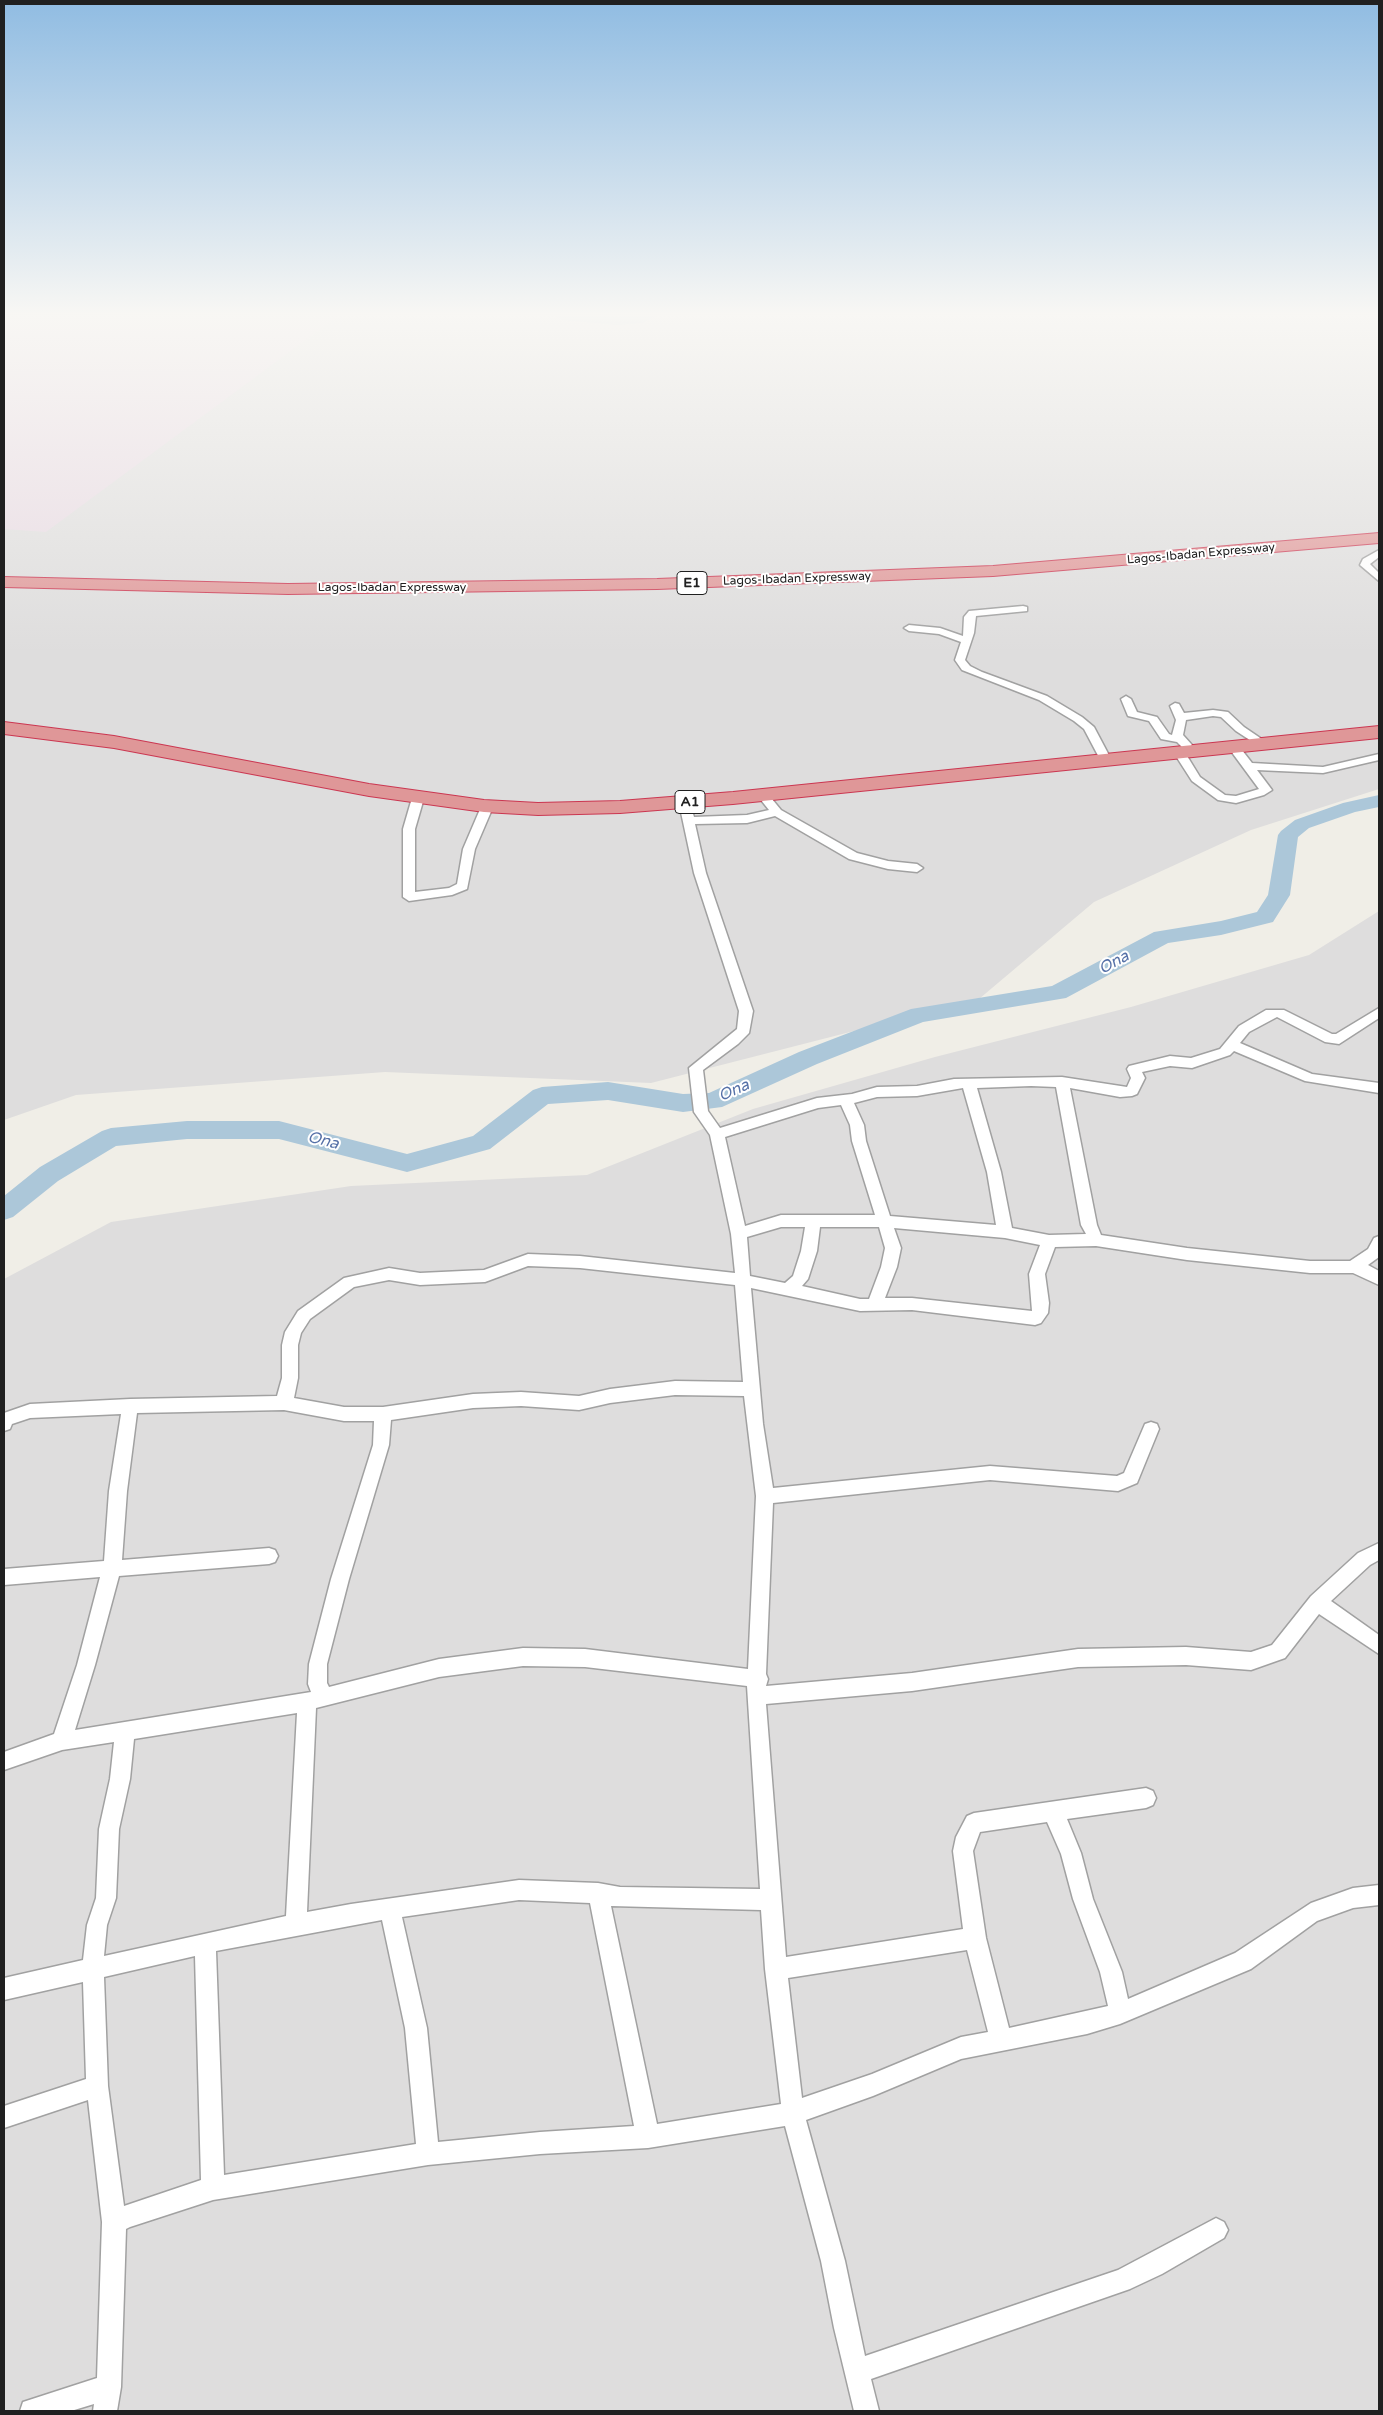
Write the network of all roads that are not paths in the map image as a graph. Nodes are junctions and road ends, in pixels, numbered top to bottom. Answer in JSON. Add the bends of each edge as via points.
{"nodes":[{"id":1,"x":1379,"y":522,"type":"edge"},
{"id":2,"x":1379,"y":538,"type":"edge"},
{"id":3,"x":1379,"y":554,"type":"edge"},
{"id":4,"x":4,"y":566,"type":"edge"},
{"id":5,"x":1379,"y":578,"type":"edge"},
{"id":6,"x":4,"y":582,"type":"edge"},
{"id":7,"x":1023,"y":609,"type":"dead end"},
{"id":8,"x":908,"y":628,"type":"dead end"},
{"id":9,"x":966,"y":640,"type":"junction"},
{"id":10,"x":1126,"y":699,"type":"dead end"},
{"id":11,"x":4,"y":728,"type":"edge"},
{"id":12,"x":1379,"y":732,"type":"edge"},
{"id":13,"x":1263,"y":744,"type":"junction"},
{"id":14,"x":1234,"y":747,"type":"junction"},
{"id":15,"x":1184,"y":748,"type":"junction"},
{"id":16,"x":1379,"y":757,"type":"edge"},
{"id":17,"x":1106,"y":761,"type":"junction"},
{"id":18,"x":1248,"y":766,"type":"junction"},
{"id":19,"x":763,"y":795,"type":"junction"},
{"id":20,"x":418,"y":798,"type":"junction"},
{"id":21,"x":487,"y":807,"type":"junction"},
{"id":22,"x":687,"y":812,"type":"junction"},
{"id":23,"x":777,"y":812,"type":"junction"},
{"id":24,"x":917,"y":868,"type":"dead end"},
{"id":25,"x":1379,"y":1012,"type":"edge"},
{"id":26,"x":1231,"y":1044,"type":"junction"},
{"id":27,"x":1062,"y":1082,"type":"junction"},
{"id":28,"x":969,"y":1084,"type":"junction"},
{"id":29,"x":1379,"y":1088,"type":"edge"},
{"id":30,"x":846,"y":1100,"type":"junction"},
{"id":31,"x":717,"y":1134,"type":"junction"},
{"id":32,"x":813,"y":1221,"type":"junction"},
{"id":33,"x":883,"y":1221,"type":"junction"},
{"id":34,"x":1005,"y":1232,"type":"junction"},
{"id":35,"x":739,"y":1234,"type":"junction"},
{"id":36,"x":1096,"y":1240,"type":"junction"},
{"id":37,"x":1049,"y":1241,"type":"junction"},
{"id":38,"x":1379,"y":1242,"type":"edge"},
{"id":39,"x":1354,"y":1267,"type":"junction"},
{"id":40,"x":1379,"y":1279,"type":"edge"},
{"id":41,"x":744,"y":1280,"type":"junction"},
{"id":42,"x":789,"y":1289,"type":"junction"},
{"id":43,"x":875,"y":1305,"type":"junction"},
{"id":44,"x":752,"y":1389,"type":"junction"},
{"id":45,"x":284,"y":1403,"type":"junction"},
{"id":46,"x":130,"y":1406,"type":"junction"},
{"id":47,"x":384,"y":1414,"type":"junction"},
{"id":48,"x":4,"y":1424,"type":"edge"},
{"id":49,"x":1151,"y":1429,"type":"dead end"},
{"id":50,"x":765,"y":1496,"type":"junction"},
{"id":51,"x":1379,"y":1551,"type":"edge"},
{"id":52,"x":269,"y":1556,"type":"dead end"},
{"id":53,"x":112,"y":1568,"type":"junction"},
{"id":54,"x":4,"y":1577,"type":"edge"},
{"id":55,"x":1317,"y":1602,"type":"junction"},
{"id":56,"x":1379,"y":1645,"type":"edge"},
{"id":57,"x":757,"y":1688,"type":"junction"},
{"id":58,"x":315,"y":1700,"type":"junction"},
{"id":59,"x":125,"y":1731,"type":"junction"},
{"id":60,"x":62,"y":1741,"type":"junction"},
{"id":61,"x":4,"y":1760,"type":"edge"},
{"id":62,"x":1146,"y":1798,"type":"dead end"},
{"id":63,"x":1053,"y":1812,"type":"junction"},
{"id":64,"x":598,"y":1893,"type":"junction"},
{"id":65,"x":1379,"y":1895,"type":"edge"},
{"id":66,"x":771,"y":1900,"type":"junction"},
{"id":67,"x":390,"y":1909,"type":"junction"},
{"id":68,"x":296,"y":1925,"type":"junction"},
{"id":69,"x":975,"y":1938,"type":"junction"},
{"id":70,"x":205,"y":1943,"type":"junction"},
{"id":71,"x":776,"y":1969,"type":"junction"},
{"id":72,"x":94,"y":1970,"type":"junction"},
{"id":73,"x":4,"y":1989,"type":"edge"},
{"id":74,"x":1120,"y":2013,"type":"junction"},
{"id":75,"x":1001,"y":2040,"type":"junction"},
{"id":76,"x":96,"y":2086,"type":"junction"},
{"id":77,"x":793,"y":2113,"type":"junction"},
{"id":78,"x":4,"y":2117,"type":"edge"},
{"id":79,"x":648,"y":2137,"type":"junction"},
{"id":80,"x":428,"y":2154,"type":"junction"},
{"id":81,"x":213,"y":2188,"type":"junction"},
{"id":82,"x":114,"y":2222,"type":"junction"},
{"id":83,"x":1216,"y":2230,"type":"dead end"},
{"id":84,"x":856,"y":2372,"type":"junction"},
{"id":85,"x":108,"y":2387,"type":"junction"},
{"id":86,"x":32,"y":2411,"type":"edge"},
{"id":87,"x":105,"y":2411,"type":"edge"},
{"id":88,"x":867,"y":2411,"type":"edge"}],
"edges":[{"from":1,"to":4,"type":"highway","name":"Lagos-Ibadan Expressway","number":"E1","via":[[1027,553],[725,566],[362,573]]},
{"from":2,"to":6,"type":"highway","name":"Lagos-Ibadan Expressway","number":"E1","via":[[993,571],[685,584],[337,589]]},
{"from":3,"to":5,"type":"street","via":[[1366,561],[1366,565]]},
{"from":7,"to":9,"type":"street","via":[[973,614],[969,617]]},
{"from":8,"to":9,"type":"street","via":[[940,631]]},
{"from":9,"to":17,"type":"street","via":[[960,660],[966,668],[1034,694],[1070,713],[1089,727]]},
{"from":10,"to":15,"type":"street","via":[[1132,714],[1153,719],[1165,737]]},
{"from":11,"to":20,"type":"highway","number":"A1","via":[[114,742]]},
{"from":12,"to":13,"type":"highway","number":"A1"},
{"from":13,"to":14,"type":"highway","number":"A1"},
{"from":13,"to":15,"type":"street","via":[[1224,714],[1177,711],[1181,720],[1177,735]]},
{"from":14,"to":15,"type":"highway","number":"A1"},
{"from":14,"to":18,"type":"street"},
{"from":15,"to":17,"type":"highway","number":"A1"},
{"from":15,"to":18,"type":"street","via":[[1196,779],[1222,798],[1236,800],[1266,790]]},
{"from":16,"to":18,"type":"street","via":[[1323,770]]},
{"from":17,"to":19,"type":"highway","number":"A1"},
{"from":19,"to":22,"type":"highway","number":"A1"},
{"from":19,"to":23,"type":"street"},
{"from":20,"to":21,"type":"highway","number":"A1"},
{"from":20,"to":21,"type":"street","via":[[409,829],[409,897],[452,891],[463,886],[469,849]]},
{"from":21,"to":22,"type":"highway","number":"A1"},
{"from":22,"to":23,"type":"street","via":[[747,819]]},
{"from":22,"to":31,"type":"street","via":[[700,873],[746,1012],[744,1030],[696,1068],[700,1112]]},
{"from":23,"to":24,"type":"street","via":[[853,856]]},
{"from":25,"to":26,"type":"street","via":[[1339,1039],[1330,1039],[1279,1012],[1271,1013],[1244,1029]]},
{"from":26,"to":27,"type":"street","via":[[1225,1052],[1192,1063],[1178,1060],[1134,1069],[1138,1078],[1132,1090],[1120,1092]]},
{"from":26,"to":29,"type":"street","via":[[1310,1078]]},
{"from":27,"to":28,"type":"street"},
{"from":27,"to":36,"type":"street","via":[[1089,1225]]},
{"from":28,"to":30,"type":"street","via":[[877,1092]]},
{"from":28,"to":34,"type":"street","via":[[994,1172]]},
{"from":30,"to":31,"type":"street","via":[[817,1104]]},
{"from":30,"to":33,"type":"street","via":[[857,1125]]},
{"from":31,"to":35,"type":"street"},
{"from":32,"to":33,"type":"street"},
{"from":32,"to":35,"type":"street","via":[[781,1221]]},
{"from":32,"to":42,"type":"street","via":[[809,1251],[800,1278]]},
{"from":33,"to":34,"type":"street"},
{"from":33,"to":43,"type":"street","via":[[893,1248]]},
{"from":34,"to":37,"type":"street"},
{"from":35,"to":41,"type":"street"},
{"from":36,"to":37,"type":"street"},
{"from":36,"to":39,"type":"street","via":[[1310,1267]]},
{"from":37,"to":43,"type":"street","via":[[1037,1274],[1041,1303],[1040,1313],[1034,1319],[912,1304]]},
{"from":38,"to":39,"type":"street","via":[[1374,1253]]},
{"from":39,"to":40,"type":"street"},
{"from":41,"to":42,"type":"street"},
{"from":41,"to":44,"type":"street"},
{"from":41,"to":45,"type":"street","via":[[627,1266],[528,1260],[485,1276],[420,1279],[389,1274],[350,1282],[304,1315],[293,1332],[290,1378]]},
{"from":42,"to":43,"type":"street","via":[[860,1305]]},
{"from":44,"to":47,"type":"street","via":[[675,1388],[579,1403],[521,1399],[473,1401]]},
{"from":44,"to":50,"type":"street"},
{"from":45,"to":46,"type":"street"},
{"from":45,"to":47,"type":"street","via":[[344,1414]]},
{"from":46,"to":48,"type":"street","via":[[30,1412],[6,1419]]},
{"from":46,"to":53,"type":"street","via":[[118,1491]]},
{"from":47,"to":58,"type":"street","via":[[373,1474],[340,1579],[318,1664]]},
{"from":49,"to":50,"type":"street","via":[[1131,1478],[1118,1484],[990,1473]]},
{"from":50,"to":57,"type":"street"},
{"from":51,"to":55,"type":"street","via":[[1364,1558]]},
{"from":52,"to":53,"type":"street"},
{"from":53,"to":54,"type":"street"},
{"from":53,"to":60,"type":"street"},
{"from":55,"to":56,"type":"street"},
{"from":55,"to":57,"type":"street","via":[[1278,1652],[1251,1661],[1186,1656],[1078,1658],[912,1682]]},
{"from":57,"to":58,"type":"street","via":[[585,1658],[523,1657],[439,1668]]},
{"from":57,"to":66,"type":"street"},
{"from":58,"to":59,"type":"street"},
{"from":58,"to":68,"type":"street"},
{"from":59,"to":60,"type":"street"},
{"from":59,"to":72,"type":"street","via":[[120,1778],[109,1829],[106,1898],[93,1950]]},
{"from":60,"to":61,"type":"street"},
{"from":62,"to":63,"type":"street"},
{"from":63,"to":69,"type":"street","via":[[974,1822],[966,1836],[963,1851]]},
{"from":63,"to":74,"type":"street","via":[[1071,1853],[1083,1899],[1111,1972]]},
{"from":64,"to":66,"type":"street","via":[[620,1897]]},
{"from":64,"to":67,"type":"street","via":[[519,1890]]},
{"from":64,"to":79,"type":"street"},
{"from":65,"to":74,"type":"street","via":[[1353,1898],[1311,1913],[1243,1961]]},
{"from":66,"to":71,"type":"street"},
{"from":67,"to":68,"type":"street"},
{"from":67,"to":80,"type":"street","via":[[416,2028]]},
{"from":68,"to":70,"type":"street"},
{"from":69,"to":71,"type":"street"},
{"from":69,"to":75,"type":"street"},
{"from":70,"to":72,"type":"street"},
{"from":70,"to":81,"type":"street"},
{"from":71,"to":77,"type":"street"},
{"from":72,"to":73,"type":"street"},
{"from":72,"to":76,"type":"street"},
{"from":74,"to":75,"type":"street"},
{"from":75,"to":77,"type":"street","via":[[961,2048]]},
{"from":76,"to":78,"type":"street"},
{"from":76,"to":82,"type":"street"},
{"from":77,"to":79,"type":"street"},
{"from":77,"to":84,"type":"street","via":[[833,2261]]},
{"from":79,"to":80,"type":"street"},
{"from":80,"to":81,"type":"street"},
{"from":81,"to":82,"type":"street"},
{"from":82,"to":85,"type":"street"},
{"from":83,"to":84,"type":"street","via":[[1122,2281]]},
{"from":84,"to":88,"type":"street"},
{"from":85,"to":86,"type":"street"},
{"from":85,"to":87,"type":"street"}]}
